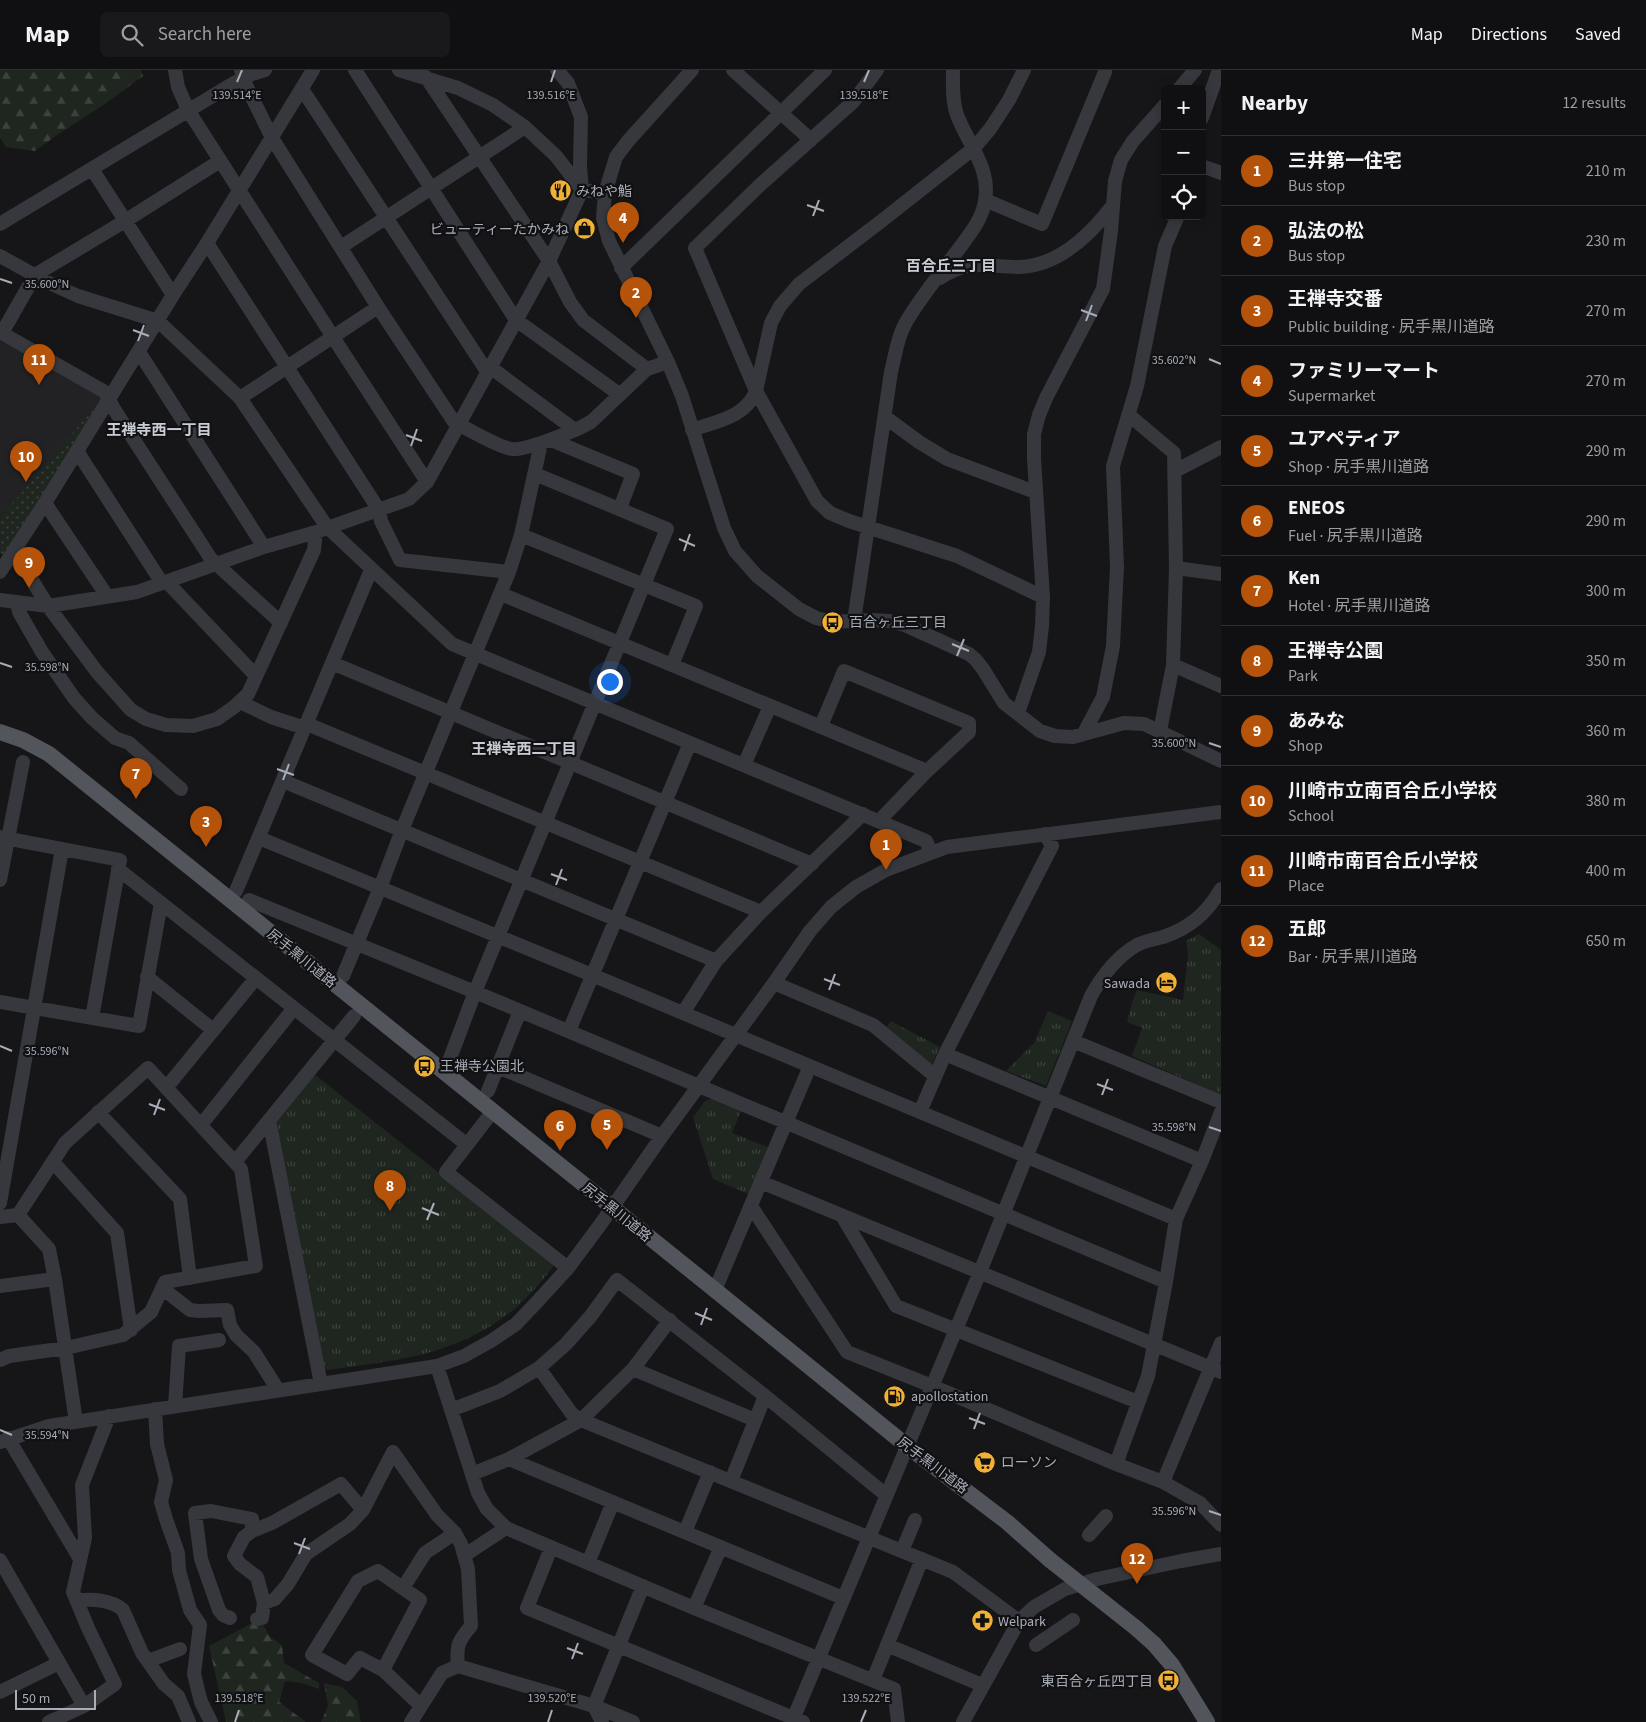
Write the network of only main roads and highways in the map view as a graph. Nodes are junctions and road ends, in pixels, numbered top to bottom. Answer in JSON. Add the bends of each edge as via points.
{"nodes":[{"id":1,"x":0,"y":732,"type":"edge"},
{"id":2,"x":1207,"y":1722,"type":"edge"}],
"edges":[{"from":1,"to":2,"type":"main road","name":"尻手黒川道路","bridge":true,"via":[[49,754],[907,1446],[985,1504],[1154,1644],[1172,1664]]}]}
